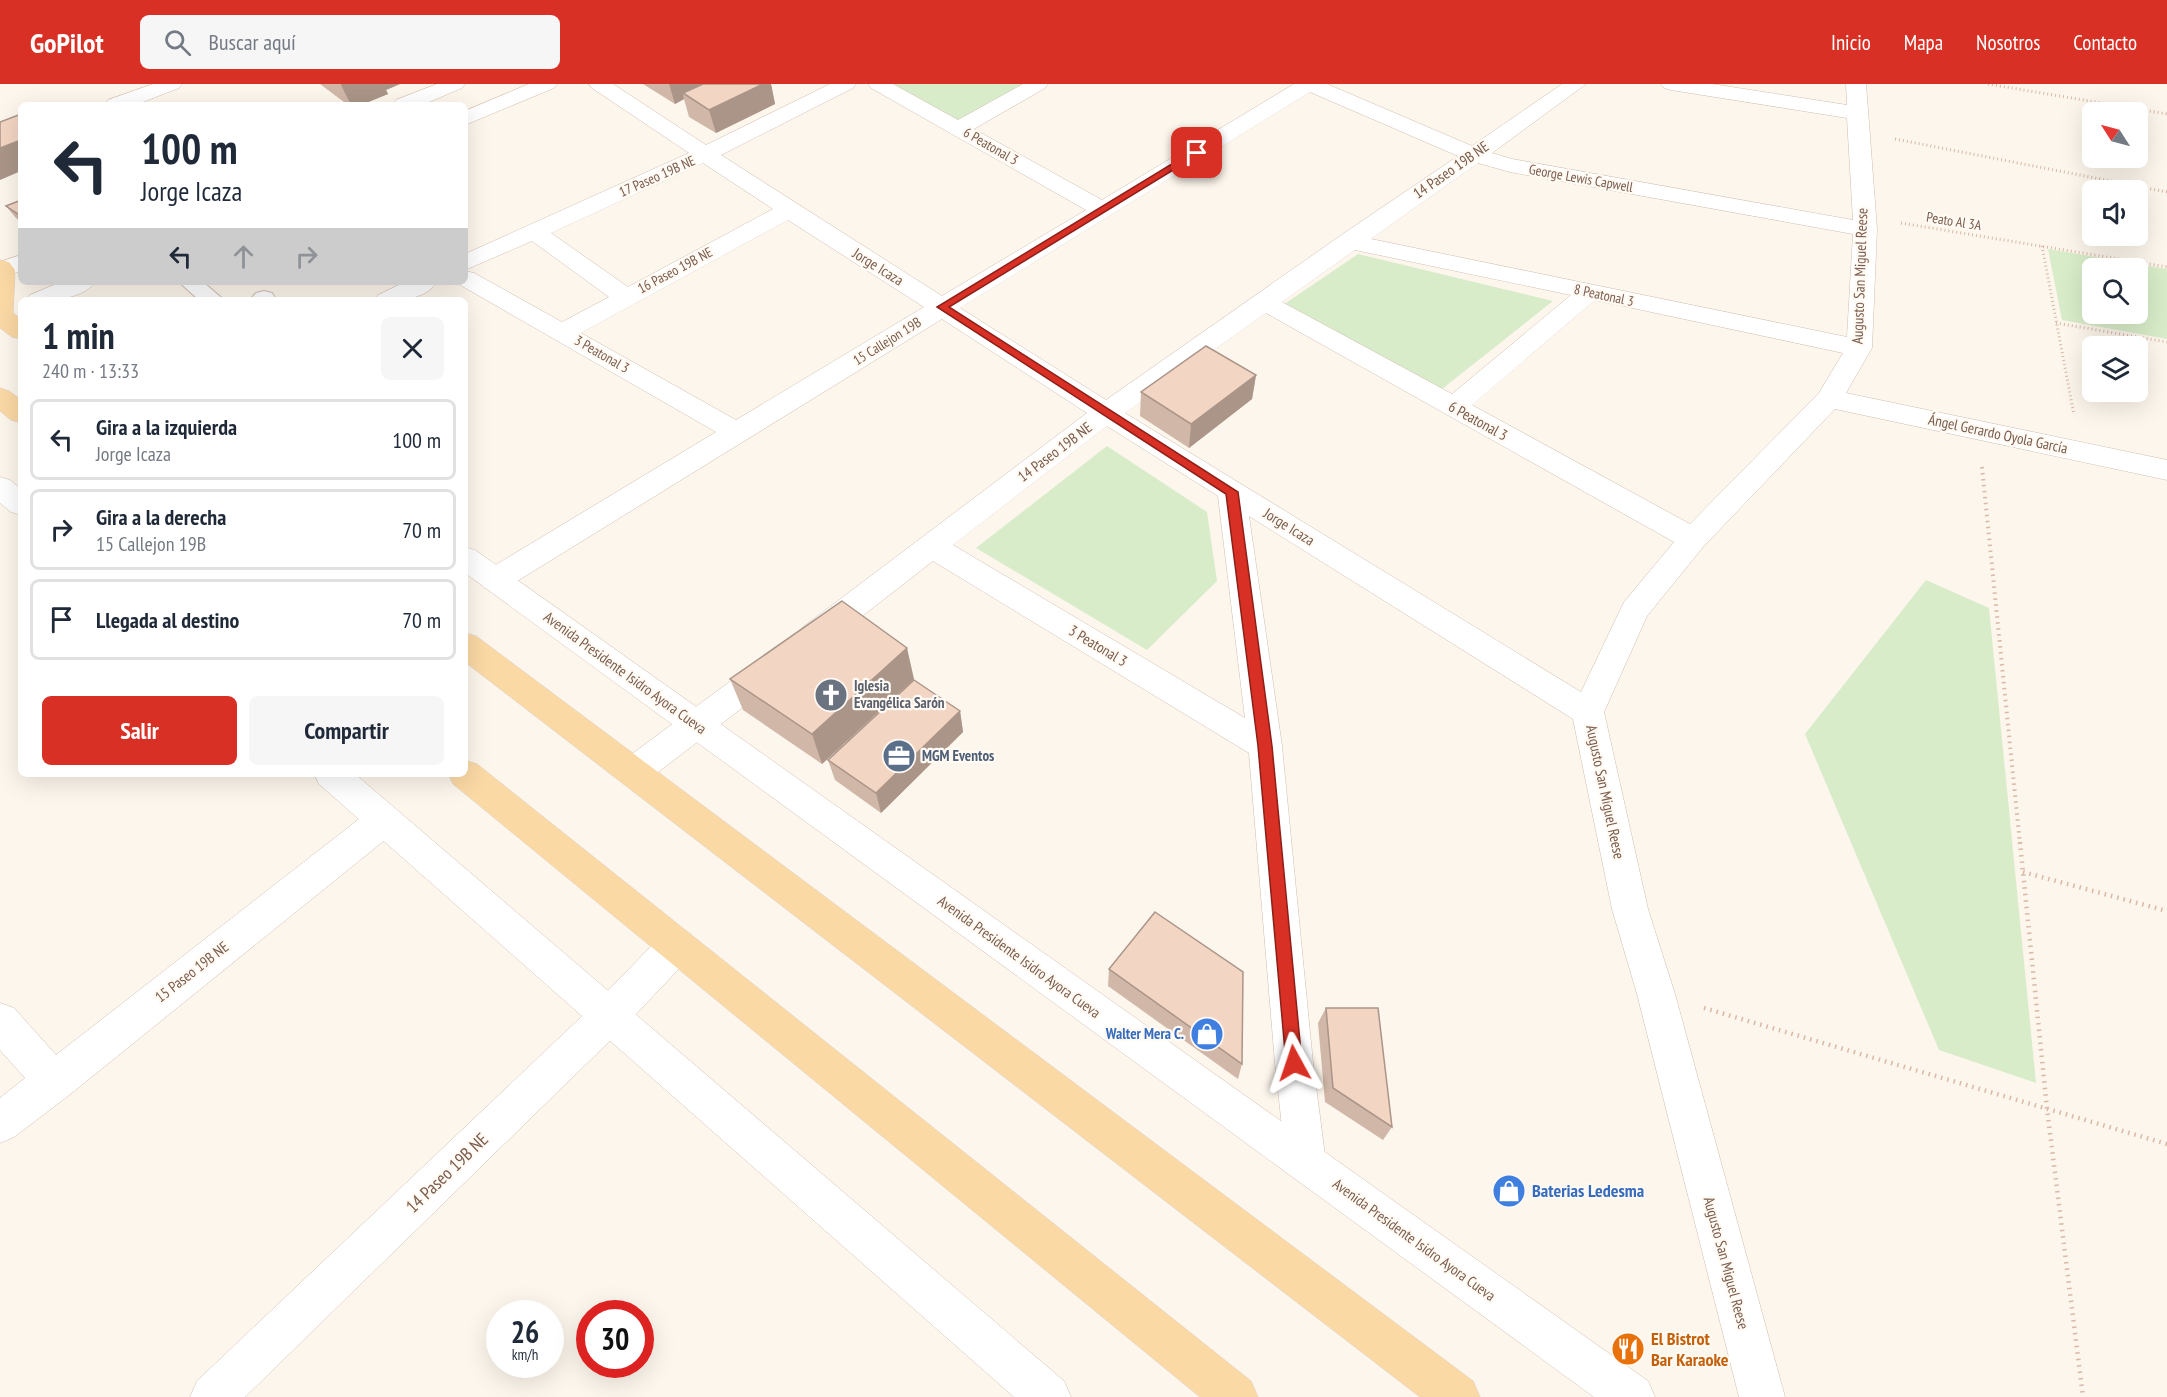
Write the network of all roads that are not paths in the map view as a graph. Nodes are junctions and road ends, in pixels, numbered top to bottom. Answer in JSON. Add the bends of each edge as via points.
{"nodes":[{"id":1,"x":119,"y":84,"type":"edge"},
{"id":2,"x":172,"y":84,"type":"edge"},
{"id":3,"x":455,"y":84,"type":"edge"},
{"id":4,"x":547,"y":84,"type":"edge"},
{"id":5,"x":599,"y":84,"type":"edge"},
{"id":6,"x":846,"y":84,"type":"edge"},
{"id":7,"x":878,"y":84,"type":"edge"},
{"id":8,"x":1038,"y":84,"type":"edge"},
{"id":9,"x":1309,"y":84,"type":"edge"},
{"id":10,"x":1576,"y":84,"type":"edge"},
{"id":11,"x":1671,"y":84,"type":"edge"},
{"id":12,"x":126,"y":101,"type":"edge"},
{"id":13,"x":411,"y":102,"type":"edge"},
{"id":14,"x":1857,"y":110,"type":"edge"},
{"id":15,"x":468,"y":118,"type":"edge"},
{"id":16,"x":959,"y":128,"type":"junction"},
{"id":17,"x":705,"y":154,"type":"junction"},
{"id":18,"x":1474,"y":155,"type":"junction"},
{"id":19,"x":789,"y":210,"type":"junction"},
{"id":20,"x":1103,"y":210,"type":"junction"},
{"id":21,"x":1864,"y":223,"type":"junction"},
{"id":22,"x":533,"y":231,"type":"junction"},
{"id":23,"x":1348,"y":242,"type":"junction"},
{"id":24,"x":468,"y":262,"type":"edge"},
{"id":25,"x":9,"y":268,"type":"edge"},
{"id":26,"x":468,"y":280,"type":"edge"},
{"id":27,"x":84,"y":285,"type":"edge"},
{"id":28,"x":194,"y":285,"type":"edge"},
{"id":29,"x":419,"y":285,"type":"edge"},
{"id":30,"x":1590,"y":292,"type":"junction"},
{"id":31,"x":625,"y":296,"type":"junction"},
{"id":32,"x":48,"y":297,"type":"edge"},
{"id":33,"x":209,"y":297,"type":"edge"},
{"id":34,"x":393,"y":297,"type":"edge"},
{"id":35,"x":1264,"y":302,"type":"junction"},
{"id":36,"x":942,"y":307,"type":"junction"},
{"id":37,"x":18,"y":309,"type":"edge"},
{"id":38,"x":0,"y":316,"type":"edge"},
{"id":39,"x":18,"y":329,"type":"edge"},
{"id":40,"x":563,"y":332,"type":"junction"},
{"id":41,"x":1859,"y":348,"type":"junction"},
{"id":42,"x":0,"y":397,"type":"edge"},
{"id":43,"x":1829,"y":399,"type":"junction"},
{"id":44,"x":1453,"y":407,"type":"junction"},
{"id":45,"x":18,"y":412,"type":"edge"},
{"id":46,"x":1106,"y":413,"type":"junction"},
{"id":47,"x":738,"y":433,"type":"junction"},
{"id":48,"x":2167,"y":470,"type":"edge"},
{"id":49,"x":0,"y":487,"type":"edge"},
{"id":50,"x":1232,"y":492,"type":"junction"},
{"id":51,"x":18,"y":502,"type":"edge"},
{"id":52,"x":1693,"y":539,"type":"junction"},
{"id":53,"x":931,"y":546,"type":"junction"},
{"id":54,"x":468,"y":560,"type":"edge"},
{"id":55,"x":495,"y":580,"type":"junction"},
{"id":56,"x":468,"y":647,"type":"edge"},
{"id":57,"x":1588,"y":712,"type":"junction"},
{"id":58,"x":698,"y":725,"type":"junction"},
{"id":59,"x":1265,"y":746,"type":"junction"},
{"id":60,"x":633,"y":772,"type":"junction"},
{"id":61,"x":468,"y":776,"type":"edge"},
{"id":62,"x":334,"y":777,"type":"edge"},
{"id":63,"x":384,"y":820,"type":"junction"},
{"id":64,"x":676,"y":945,"type":"junction"},
{"id":65,"x":609,"y":1016,"type":"junction"},
{"id":66,"x":0,"y":1021,"type":"edge"},
{"id":67,"x":54,"y":1082,"type":"junction"},
{"id":68,"x":0,"y":1123,"type":"edge"},
{"id":69,"x":1306,"y":1163,"type":"junction"},
{"id":70,"x":213,"y":1397,"type":"edge"},
{"id":71,"x":1048,"y":1397,"type":"edge"},
{"id":72,"x":1235,"y":1397,"type":"edge"},
{"id":73,"x":1456,"y":1397,"type":"edge"},
{"id":74,"x":1632,"y":1397,"type":"edge"},
{"id":75,"x":1762,"y":1397,"type":"edge"}],
"edges":[{"from":1,"to":12,"type":"street"},
{"from":2,"to":12,"type":"street"},
{"from":3,"to":13,"type":"street"},
{"from":4,"to":15,"type":"street"},
{"from":5,"to":17,"type":"street","name":"Jorge Icaza"},
{"from":6,"to":17,"type":"street","name":"17 Paseo 19B NE"},
{"from":7,"to":16,"type":"street","name":"6 Peatonal 3"},
{"from":8,"to":16,"type":"street"},
{"from":9,"to":18,"type":"street","name":"George Lewis Capwell"},
{"from":9,"to":20,"type":"street","name":"15 Callejon 19B"},
{"from":10,"to":18,"type":"street","name":"14 Paseo 19B NE"},
{"from":11,"to":14,"type":"street"},
{"from":14,"to":21,"type":"street","name":"Augusto San Miguel Reese"},
{"from":16,"to":20,"type":"street","name":"6 Peatonal 3"},
{"from":17,"to":19,"type":"street","name":"Jorge Icaza"},
{"from":17,"to":22,"type":"street","name":"17 Paseo 19B NE"},
{"from":18,"to":21,"type":"street","name":"George Lewis Capwell","via":[[1510,165]]},
{"from":18,"to":23,"type":"street","name":"14 Paseo 19B NE"},
{"from":19,"to":31,"type":"street","name":"16 Paseo 19B NE"},
{"from":19,"to":36,"type":"street","name":"Jorge Icaza"},
{"from":20,"to":36,"type":"street","name":"15 Callejon 19B"},
{"from":21,"to":41,"type":"street","name":"Augusto San Miguel Reese"},
{"from":22,"to":24,"type":"street","name":"17 Paseo 19B NE"},
{"from":22,"to":31,"type":"street"},
{"from":23,"to":30,"type":"street","name":"8 Peatonal 3"},
{"from":23,"to":35,"type":"street","name":"14 Paseo 19B NE"},
{"from":25,"to":38,"type":"main road"},
{"from":26,"to":40,"type":"street","name":"3 Peatonal 3"},
{"from":27,"to":32,"type":"street"},
{"from":28,"to":33,"type":"lane"},
{"from":29,"to":34,"type":"street"},
{"from":30,"to":41,"type":"street","name":"8 Peatonal 3"},
{"from":30,"to":44,"type":"street"},
{"from":31,"to":40,"type":"street","name":"16 Paseo 19B NE"},
{"from":35,"to":44,"type":"street","name":"6 Peatonal 3"},
{"from":35,"to":46,"type":"street","name":"14 Paseo 19B NE"},
{"from":36,"to":46,"type":"street","name":"Jorge Icaza"},
{"from":36,"to":47,"type":"street","name":"15 Callejon 19B"},
{"from":37,"to":38,"type":"street"},
{"from":38,"to":39,"type":"main road"},
{"from":40,"to":47,"type":"street","name":"3 Peatonal 3"},
{"from":41,"to":43,"type":"street","name":"Augusto San Miguel Reese"},
{"from":42,"to":45,"type":"main road"},
{"from":43,"to":48,"type":"street","name":"Ángel Gerardo Oyola García"},
{"from":43,"to":52,"type":"street","name":"Augusto San Miguel Reese"},
{"from":44,"to":52,"type":"street","name":"6 Peatonal 3"},
{"from":46,"to":50,"type":"street","name":"Jorge Icaza"},
{"from":46,"to":53,"type":"street","name":"14 Paseo 19B NE"},
{"from":47,"to":55,"type":"street","name":"15 Callejon 19B"},
{"from":49,"to":51,"type":"street"},
{"from":50,"to":57,"type":"street","name":"Jorge Icaza"},
{"from":50,"to":59,"type":"street"},
{"from":52,"to":57,"type":"street","name":"Augusto San Miguel Reese","via":[[1635,610]]},
{"from":53,"to":58,"type":"street","name":"14 Paseo 19B NE"},
{"from":53,"to":59,"type":"street","name":"3 Peatonal 3"},
{"from":54,"to":55,"type":"street","name":"Avenida Presidente Isidro Ayora Cueva"},
{"from":55,"to":58,"type":"street","name":"Avenida Presidente Isidro Ayora Cueva"},
{"from":56,"to":60,"type":"main road"},
{"from":57,"to":75,"type":"street","name":"Augusto San Miguel Reese","via":[[1630,909]]},
{"from":58,"to":60,"type":"street","name":"14 Paseo 19B NE"},
{"from":58,"to":69,"type":"street","name":"Avenida Presidente Isidro Ayora Cueva"},
{"from":59,"to":69,"type":"street"},
{"from":60,"to":73,"type":"main road"},
{"from":61,"to":64,"type":"main road"},
{"from":62,"to":63,"type":"street"},
{"from":63,"to":65,"type":"street"},
{"from":63,"to":67,"type":"street","name":"15 Paseo 19B NE"},
{"from":64,"to":65,"type":"street","name":"14 Paseo 19B NE"},
{"from":64,"to":72,"type":"main road"},
{"from":65,"to":70,"type":"street","name":"14 Paseo 19B NE"},
{"from":65,"to":71,"type":"street"},
{"from":66,"to":67,"type":"street"},
{"from":67,"to":68,"type":"street","name":"15 Paseo 19B NE"},
{"from":69,"to":74,"type":"street","name":"Avenida Presidente Isidro Ayora Cueva"}]}
